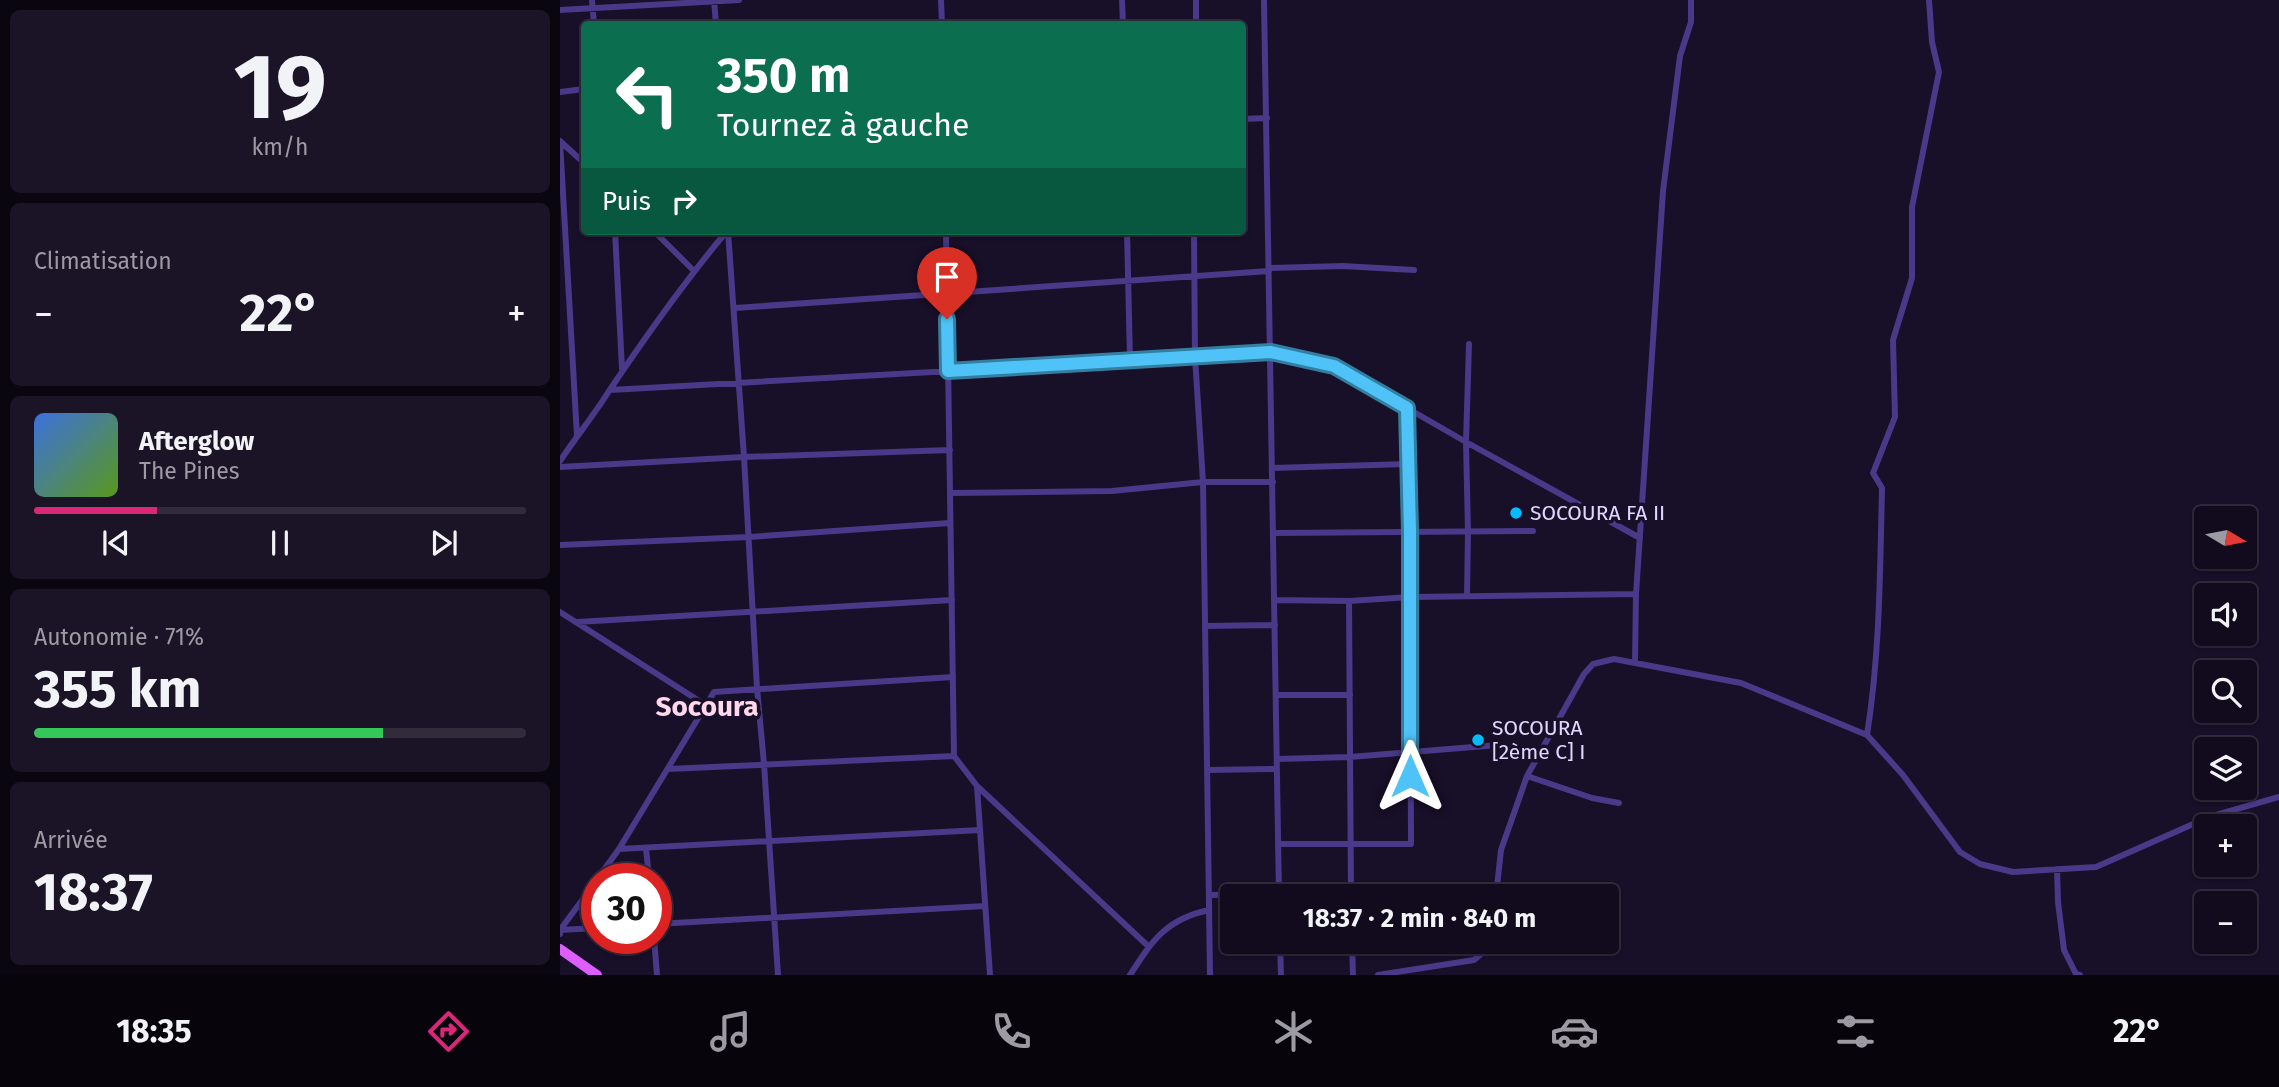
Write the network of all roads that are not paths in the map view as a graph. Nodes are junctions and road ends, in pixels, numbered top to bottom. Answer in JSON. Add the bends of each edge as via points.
{"nodes":[{"id":1,"x":739,"y":0,"type":"edge"},
{"id":2,"x":942,"y":0,"type":"edge"},
{"id":3,"x":1122,"y":0,"type":"edge"},
{"id":4,"x":1196,"y":0,"type":"edge"},
{"id":5,"x":1264,"y":0,"type":"edge"},
{"id":6,"x":1691,"y":0,"type":"edge"},
{"id":7,"x":1929,"y":0,"type":"edge"},
{"id":8,"x":714,"y":1,"type":"edge"},
{"id":9,"x":592,"y":4,"type":"edge"},
{"id":10,"x":560,"y":10,"type":"edge"},
{"id":11,"x":716,"y":21,"type":"edge"},
{"id":12,"x":942,"y":21,"type":"edge"},
{"id":13,"x":1123,"y":21,"type":"edge"},
{"id":14,"x":1195,"y":21,"type":"edge"},
{"id":15,"x":581,"y":89,"type":"edge"},
{"id":16,"x":560,"y":92,"type":"edge"},
{"id":17,"x":1266,"y":118,"type":"junction"},
{"id":18,"x":1246,"y":120,"type":"edge"},
{"id":19,"x":560,"y":141,"type":"edge"},
{"id":20,"x":581,"y":160,"type":"edge"},
{"id":21,"x":561,"y":206,"type":"edge"},
{"id":22,"x":615,"y":235,"type":"edge"},
{"id":23,"x":658,"y":235,"type":"edge"},
{"id":24,"x":724,"y":235,"type":"edge"},
{"id":25,"x":727,"y":235,"type":"edge"},
{"id":26,"x":946,"y":235,"type":"edge"},
{"id":27,"x":1127,"y":235,"type":"edge"},
{"id":28,"x":1194,"y":235,"type":"edge"},
{"id":29,"x":1269,"y":269,"type":"junction"},
{"id":30,"x":1414,"y":270,"type":"dead end"},
{"id":31,"x":694,"y":271,"type":"junction"},
{"id":32,"x":1194,"y":275,"type":"junction"},
{"id":33,"x":1128,"y":281,"type":"junction"},
{"id":34,"x":946,"y":293,"type":"junction"},
{"id":35,"x":734,"y":308,"type":"junction"},
{"id":36,"x":1469,"y":344,"type":"dead end"},
{"id":37,"x":1271,"y":352,"type":"junction"},
{"id":38,"x":1195,"y":357,"type":"junction"},
{"id":39,"x":1130,"y":361,"type":"junction"},
{"id":40,"x":622,"y":370,"type":"junction"},
{"id":41,"x":948,"y":371,"type":"junction"},
{"id":42,"x":739,"y":382,"type":"junction"},
{"id":43,"x":610,"y":390,"type":"junction"},
{"id":44,"x":1407,"y":408,"type":"junction"},
{"id":45,"x":577,"y":436,"type":"junction"},
{"id":46,"x":1466,"y":442,"type":"junction"},
{"id":47,"x":950,"y":450,"type":"junction"},
{"id":48,"x":744,"y":457,"type":"junction"},
{"id":49,"x":560,"y":461,"type":"edge"},
{"id":50,"x":1408,"y":464,"type":"junction"},
{"id":51,"x":560,"y":467,"type":"edge"},
{"id":52,"x":1272,"y":468,"type":"junction"},
{"id":53,"x":1203,"y":482,"type":"junction"},
{"id":54,"x":1273,"y":482,"type":"junction"},
{"id":55,"x":950,"y":493,"type":"junction"},
{"id":56,"x":950,"y":523,"type":"junction"},
{"id":57,"x":1533,"y":531,"type":"dead end"},
{"id":58,"x":1410,"y":532,"type":"junction"},
{"id":59,"x":1468,"y":532,"type":"junction"},
{"id":60,"x":1273,"y":533,"type":"junction"},
{"id":61,"x":749,"y":537,"type":"junction"},
{"id":62,"x":1640,"y":538,"type":"junction"},
{"id":63,"x":560,"y":545,"type":"edge"},
{"id":64,"x":1636,"y":594,"type":"junction"},
{"id":65,"x":1467,"y":595,"type":"junction"},
{"id":66,"x":1410,"y":597,"type":"junction"},
{"id":67,"x":952,"y":600,"type":"junction"},
{"id":68,"x":1275,"y":600,"type":"junction"},
{"id":69,"x":1349,"y":601,"type":"junction"},
{"id":70,"x":752,"y":611,"type":"junction"},
{"id":71,"x":560,"y":612,"type":"edge"},
{"id":72,"x":577,"y":622,"type":"junction"},
{"id":73,"x":1275,"y":625,"type":"junction"},
{"id":74,"x":1205,"y":626,"type":"junction"},
{"id":75,"x":1635,"y":662,"type":"junction"},
{"id":76,"x":953,"y":677,"type":"junction"},
{"id":77,"x":757,"y":688,"type":"junction"},
{"id":78,"x":1276,"y":695,"type":"junction"},
{"id":79,"x":1350,"y":695,"type":"junction"},
{"id":80,"x":707,"y":705,"type":"junction"},
{"id":81,"x":1867,"y":735,"type":"junction"},
{"id":82,"x":1498,"y":745,"type":"dead end"},
{"id":83,"x":1410,"y":753,"type":"junction"},
{"id":84,"x":954,"y":756,"type":"junction"},
{"id":85,"x":1350,"y":757,"type":"junction"},
{"id":86,"x":1277,"y":760,"type":"junction"},
{"id":87,"x":764,"y":764,"type":"junction"},
{"id":88,"x":668,"y":769,"type":"junction"},
{"id":89,"x":1277,"y":769,"type":"junction"},
{"id":90,"x":1207,"y":771,"type":"junction"},
{"id":91,"x":1527,"y":776,"type":"junction"},
{"id":92,"x":977,"y":786,"type":"junction"},
{"id":93,"x":2279,"y":797,"type":"edge"},
{"id":94,"x":1619,"y":803,"type":"dead end"},
{"id":95,"x":980,"y":830,"type":"junction"},
{"id":96,"x":769,"y":841,"type":"junction"},
{"id":97,"x":1279,"y":844,"type":"junction"},
{"id":98,"x":1350,"y":844,"type":"junction"},
{"id":99,"x":646,"y":848,"type":"junction"},
{"id":100,"x":619,"y":849,"type":"junction"},
{"id":101,"x":609,"y":863,"type":"edge"},
{"id":102,"x":648,"y":863,"type":"edge"},
{"id":103,"x":2057,"y":869,"type":"junction"},
{"id":104,"x":1279,"y":884,"type":"edge"},
{"id":105,"x":1351,"y":884,"type":"edge"},
{"id":106,"x":1497,"y":884,"type":"edge"},
{"id":107,"x":1209,"y":895,"type":"junction"},
{"id":108,"x":1220,"y":895,"type":"edge"},
{"id":109,"x":581,"y":902,"type":"edge"},
{"id":110,"x":985,"y":906,"type":"junction"},
{"id":111,"x":1209,"y":910,"type":"junction"},
{"id":112,"x":774,"y":918,"type":"junction"},
{"id":113,"x":672,"y":923,"type":"edge"},
{"id":114,"x":581,"y":930,"type":"edge"},
{"id":115,"x":560,"y":932,"type":"edge"},
{"id":116,"x":1149,"y":946,"type":"junction"},
{"id":117,"x":560,"y":949,"type":"edge"},
{"id":118,"x":655,"y":954,"type":"edge"},
{"id":119,"x":1280,"y":954,"type":"edge"},
{"id":120,"x":1352,"y":954,"type":"edge"},
{"id":121,"x":1481,"y":954,"type":"edge"},
{"id":122,"x":597,"y":975,"type":"edge"},
{"id":123,"x":657,"y":975,"type":"edge"},
{"id":124,"x":778,"y":975,"type":"edge"},
{"id":125,"x":990,"y":975,"type":"edge"},
{"id":126,"x":1130,"y":975,"type":"edge"},
{"id":127,"x":1210,"y":975,"type":"edge"},
{"id":128,"x":1281,"y":975,"type":"edge"},
{"id":129,"x":1353,"y":975,"type":"edge"},
{"id":130,"x":1378,"y":975,"type":"edge"},
{"id":131,"x":2080,"y":975,"type":"edge"}],
"edges":[{"from":1,"to":8,"type":"street"},
{"from":2,"to":12,"type":"street"},
{"from":3,"to":13,"type":"street"},
{"from":4,"to":14,"type":"street"},
{"from":5,"to":17,"type":"street"},
{"from":6,"to":62,"type":"street","via":[[1663,191]]},
{"from":7,"to":81,"type":"street","via":[[1939,72],[1912,206],[1912,278],[1893,340],[1895,416],[1873,473],[1882,488],[1879,618]]},
{"from":8,"to":9,"type":"street"},
{"from":8,"to":11,"type":"street"},
{"from":9,"to":10,"type":"street"},
{"from":15,"to":16,"type":"street"},
{"from":17,"to":18,"type":"street"},
{"from":17,"to":29,"type":"street"},
{"from":19,"to":20,"type":"street"},
{"from":19,"to":21,"type":"street"},
{"from":21,"to":45,"type":"street"},
{"from":22,"to":40,"type":"street"},
{"from":23,"to":31,"type":"street"},
{"from":24,"to":31,"type":"street"},
{"from":25,"to":35,"type":"street"},
{"from":26,"to":34,"type":"street"},
{"from":27,"to":33,"type":"street"},
{"from":28,"to":32,"type":"street"},
{"from":29,"to":30,"type":"street","via":[[1343,266]]},
{"from":29,"to":32,"type":"street"},
{"from":29,"to":37,"type":"street"},
{"from":31,"to":40,"type":"street"},
{"from":32,"to":33,"type":"street"},
{"from":32,"to":38,"type":"street"},
{"from":33,"to":34,"type":"street"},
{"from":33,"to":39,"type":"street"},
{"from":34,"to":35,"type":"street"},
{"from":34,"to":41,"type":"street"},
{"from":35,"to":42,"type":"street"},
{"from":36,"to":46,"type":"street"},
{"from":37,"to":38,"type":"street"},
{"from":37,"to":44,"type":"street","via":[[1334,366]]},
{"from":37,"to":52,"type":"street"},
{"from":38,"to":39,"type":"street"},
{"from":38,"to":53,"type":"street"},
{"from":39,"to":41,"type":"street"},
{"from":40,"to":43,"type":"street"},
{"from":41,"to":42,"type":"street"},
{"from":41,"to":47,"type":"street"},
{"from":42,"to":43,"type":"street"},
{"from":42,"to":48,"type":"street"},
{"from":43,"to":45,"type":"street"},
{"from":44,"to":46,"type":"street"},
{"from":44,"to":50,"type":"street"},
{"from":45,"to":49,"type":"street"},
{"from":46,"to":59,"type":"street"},
{"from":46,"to":62,"type":"street"},
{"from":47,"to":48,"type":"street"},
{"from":47,"to":55,"type":"street"},
{"from":48,"to":51,"type":"street"},
{"from":48,"to":61,"type":"street"},
{"from":50,"to":52,"type":"street"},
{"from":50,"to":58,"type":"street"},
{"from":52,"to":54,"type":"street"},
{"from":53,"to":54,"type":"street"},
{"from":53,"to":55,"type":"street","via":[[1112,491]]},
{"from":53,"to":74,"type":"street"},
{"from":54,"to":60,"type":"street"},
{"from":55,"to":56,"type":"street"},
{"from":56,"to":61,"type":"street"},
{"from":56,"to":67,"type":"street"},
{"from":57,"to":59,"type":"street"},
{"from":58,"to":59,"type":"street"},
{"from":58,"to":60,"type":"street"},
{"from":58,"to":66,"type":"street"},
{"from":59,"to":65,"type":"street"},
{"from":60,"to":68,"type":"street"},
{"from":61,"to":63,"type":"street"},
{"from":61,"to":70,"type":"street"},
{"from":62,"to":64,"type":"street"},
{"from":64,"to":65,"type":"street"},
{"from":64,"to":75,"type":"street"},
{"from":65,"to":66,"type":"street"},
{"from":66,"to":69,"type":"street"},
{"from":66,"to":83,"type":"street"},
{"from":67,"to":70,"type":"street"},
{"from":67,"to":76,"type":"street"},
{"from":68,"to":69,"type":"street"},
{"from":68,"to":73,"type":"street"},
{"from":69,"to":79,"type":"street"},
{"from":70,"to":72,"type":"street"},
{"from":70,"to":77,"type":"street"},
{"from":71,"to":72,"type":"street"},
{"from":72,"to":80,"type":"street"},
{"from":73,"to":74,"type":"street"},
{"from":73,"to":78,"type":"street"},
{"from":74,"to":90,"type":"street"},
{"from":75,"to":81,"type":"street","via":[[1750,686]]},
{"from":75,"to":91,"type":"street","via":[[1614,659],[1593,664]]},
{"from":76,"to":77,"type":"street"},
{"from":76,"to":84,"type":"street"},
{"from":77,"to":80,"type":"street","via":[[714,692]]},
{"from":77,"to":87,"type":"street"},
{"from":78,"to":79,"type":"street"},
{"from":78,"to":86,"type":"street"},
{"from":79,"to":85,"type":"street"},
{"from":80,"to":88,"type":"street"},
{"from":81,"to":103,"type":"street","via":[[1960,852],[1980,864],[2013,872]]},
{"from":82,"to":83,"type":"street"},
{"from":83,"to":85,"type":"street"},
{"from":83,"to":98,"type":"street","via":[[1411,844]]},
{"from":84,"to":87,"type":"street"},
{"from":84,"to":92,"type":"street"},
{"from":85,"to":86,"type":"street"},
{"from":85,"to":98,"type":"street"},
{"from":86,"to":89,"type":"street"},
{"from":87,"to":88,"type":"street"},
{"from":87,"to":96,"type":"street"},
{"from":88,"to":100,"type":"street"},
{"from":89,"to":90,"type":"street"},
{"from":89,"to":97,"type":"street"},
{"from":90,"to":107,"type":"street"},
{"from":91,"to":94,"type":"street"},
{"from":91,"to":106,"type":"street","via":[[1501,850]]},
{"from":92,"to":95,"type":"street"},
{"from":92,"to":116,"type":"street"},
{"from":93,"to":103,"type":"street","via":[[2209,817],[2096,867]]},
{"from":95,"to":96,"type":"street"},
{"from":95,"to":110,"type":"street"},
{"from":96,"to":99,"type":"street"},
{"from":96,"to":112,"type":"street"},
{"from":97,"to":98,"type":"street"},
{"from":97,"to":104,"type":"street"},
{"from":98,"to":105,"type":"street"},
{"from":99,"to":100,"type":"street"},
{"from":99,"to":102,"type":"street"},
{"from":100,"to":101,"type":"street"},
{"from":103,"to":131,"type":"street","via":[[2063,950]]},
{"from":107,"to":108,"type":"street"},
{"from":107,"to":111,"type":"street"},
{"from":109,"to":115,"type":"street"},
{"from":110,"to":112,"type":"street"},
{"from":110,"to":125,"type":"street"},
{"from":111,"to":116,"type":"street","via":[[1172,923]]},
{"from":111,"to":127,"type":"street"},
{"from":112,"to":113,"type":"street"},
{"from":112,"to":124,"type":"street"},
{"from":114,"to":115,"type":"street"},
{"from":116,"to":126,"type":"street"},
{"from":117,"to":122,"type":"main road"},
{"from":118,"to":123,"type":"street"},
{"from":119,"to":128,"type":"street"},
{"from":120,"to":129,"type":"street"},
{"from":121,"to":130,"type":"street","via":[[1474,960]]}]}
